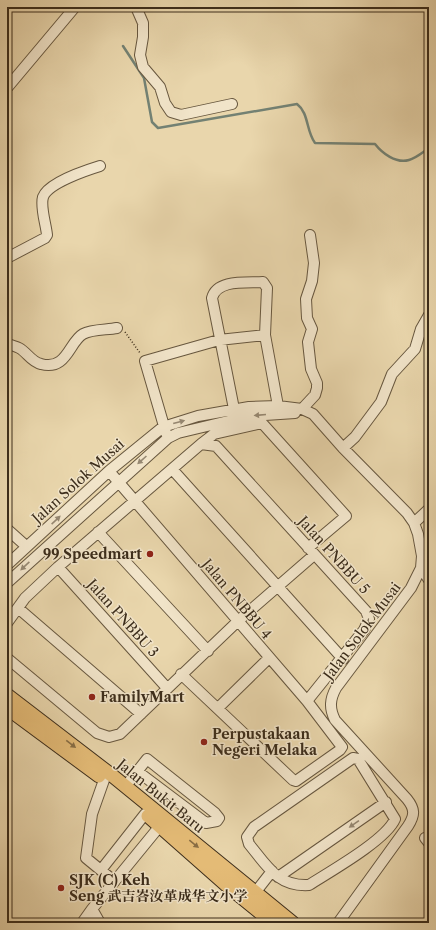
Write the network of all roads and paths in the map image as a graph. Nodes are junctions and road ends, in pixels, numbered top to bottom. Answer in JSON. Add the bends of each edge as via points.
{"nodes":[{"id":1,"x":75,"y":7,"type":"edge"},
{"id":2,"x":136,"y":7,"type":"edge"},
{"id":3,"x":7,"y":88,"type":"edge"},
{"id":4,"x":232,"y":104,"type":"dead end"},
{"id":5,"x":100,"y":166,"type":"dead end"},
{"id":6,"x":310,"y":235,"type":"dead end"},
{"id":7,"x":7,"y":258,"type":"edge"},
{"id":8,"x":429,"y":316,"type":"edge"},
{"id":9,"x":117,"y":328,"type":"joint"},
{"id":10,"x":265,"y":335,"type":"junction"},
{"id":11,"x":219,"y":340,"type":"junction"},
{"id":12,"x":7,"y":344,"type":"edge"},
{"id":13,"x":145,"y":361,"type":"junction"},
{"id":14,"x":278,"y":406,"type":"junction"},
{"id":15,"x":234,"y":409,"type":"junction"},
{"id":16,"x":302,"y":409,"type":"junction"},
{"id":17,"x":313,"y":414,"type":"junction"},
{"id":18,"x":163,"y":427,"type":"junction"},
{"id":19,"x":168,"y":438,"type":"junction"},
{"id":20,"x":201,"y":444,"type":"junction"},
{"id":21,"x":343,"y":448,"type":"junction"},
{"id":22,"x":172,"y":469,"type":"junction"},
{"id":23,"x":109,"y":470,"type":"junction"},
{"id":24,"x":118,"y":481,"type":"junction"},
{"id":25,"x":135,"y":499,"type":"junction"},
{"id":26,"x":429,"y":509,"type":"edge"},
{"id":27,"x":414,"y":523,"type":"junction"},
{"id":28,"x":7,"y":529,"type":"edge"},
{"id":29,"x":98,"y":532,"type":"junction"},
{"id":30,"x":420,"y":544,"type":"junction"},
{"id":31,"x":26,"y":546,"type":"junction"},
{"id":32,"x":311,"y":552,"type":"junction"},
{"id":33,"x":429,"y":552,"type":"edge"},
{"id":34,"x":7,"y":565,"type":"edge"},
{"id":35,"x":58,"y":567,"type":"junction"},
{"id":36,"x":421,"y":568,"type":"junction"},
{"id":37,"x":429,"y":580,"type":"edge"},
{"id":38,"x":7,"y":583,"type":"edge"},
{"id":39,"x":278,"y":587,"type":"junction"},
{"id":40,"x":18,"y":608,"type":"junction"},
{"id":41,"x":238,"y":621,"type":"junction"},
{"id":42,"x":7,"y":623,"type":"edge"},
{"id":43,"x":208,"y":651,"type":"junction"},
{"id":44,"x":7,"y":658,"type":"edge"},
{"id":45,"x":269,"y":658,"type":"junction"},
{"id":46,"x":343,"y":659,"type":"junction"},
{"id":47,"x":182,"y":674,"type":"junction"},
{"id":48,"x":167,"y":688,"type":"junction"},
{"id":49,"x":7,"y":691,"type":"edge"},
{"id":50,"x":7,"y":695,"type":"edge"},
{"id":51,"x":307,"y":701,"type":"junction"},
{"id":52,"x":7,"y":708,"type":"edge"},
{"id":53,"x":218,"y":708,"type":"junction"},
{"id":54,"x":141,"y":714,"type":"junction"},
{"id":55,"x":7,"y":716,"type":"edge"},
{"id":56,"x":51,"y":728,"type":"junction"},
{"id":57,"x":59,"y":748,"type":"junction"},
{"id":58,"x":137,"y":771,"type":"junction"},
{"id":59,"x":104,"y":780,"type":"junction"},
{"id":60,"x":125,"y":787,"type":"junction"},
{"id":61,"x":386,"y":802,"type":"junction"},
{"id":62,"x":145,"y":814,"type":"junction"},
{"id":63,"x":159,"y":827,"type":"junction"},
{"id":64,"x":101,"y":870,"type":"junction"},
{"id":65,"x":275,"y":874,"type":"junction"},
{"id":66,"x":114,"y":881,"type":"junction"},
{"id":67,"x":252,"y":898,"type":"junction"},
{"id":68,"x":92,"y":909,"type":"junction"},
{"id":69,"x":82,"y":923,"type":"edge"},
{"id":70,"x":100,"y":923,"type":"edge"},
{"id":71,"x":273,"y":923,"type":"edge"},
{"id":72,"x":293,"y":923,"type":"edge"},
{"id":73,"x":338,"y":923,"type":"edge"}],
"edges":[{"from":1,"to":3,"type":"street"},
{"from":2,"to":4,"type":"street","via":[[142,23],[140,55],[143,66],[160,88],[171,112],[181,115]]},
{"from":5,"to":7,"type":"street","via":[[73,175],[45,193],[43,201],[47,235]]},
{"from":6,"to":16,"type":"street","via":[[314,263],[306,299],[307,318],[312,329],[308,342],[311,369],[318,383],[315,395]]},
{"from":8,"to":21,"type":"street","via":[[421,329],[415,349],[392,374],[381,402],[355,437]]},
{"from":9,"to":12,"type":"street","via":[[86,332],[77,339],[64,358],[48,364],[33,360],[19,348]]},
{"from":9,"to":13,"type":"path","via":[[127,334]]},
{"from":10,"to":11,"type":"street"},
{"from":10,"to":11,"type":"street","via":[[268,291],[263,282],[222,285],[217,288],[212,298]]},
{"from":10,"to":14,"type":"street"},
{"from":11,"to":13,"type":"street"},
{"from":11,"to":15,"type":"street"},
{"from":13,"to":18,"type":"street"},
{"from":14,"to":15,"type":"street","name":"Jalan Solok Musai"},
{"from":14,"to":16,"type":"street","name":"Jalan Solok Musai"},
{"from":18,"to":15,"type":"street","name":"Jalan Solok Musai","one_way":true,"via":[[198,416]]},
{"from":16,"to":17,"type":"street","name":"Jalan Solok Musai"},
{"from":17,"to":19,"type":"street","name":"Jalan Solok Musai","one_way":true,"via":[[276,413],[250,416],[178,433]]},
{"from":17,"to":21,"type":"street","name":"Jalan Solok Musai"},
{"from":18,"to":19,"type":"street"},
{"from":18,"to":23,"type":"street","name":"Jalan Solok Musai"},
{"from":19,"to":24,"type":"street","name":"Jalan Solok Musai","one_way":true},
{"from":20,"to":22,"type":"street"},
{"from":20,"to":32,"type":"street","name":"Jalan PNBBU 5","via":[[216,446]]},
{"from":20,"to":32,"type":"street","via":[[214,434],[262,423],[346,516]]},
{"from":21,"to":27,"type":"street","name":"Jalan Solok Musai","via":[[398,503]]},
{"from":22,"to":25,"type":"street"},
{"from":22,"to":39,"type":"street"},
{"from":23,"to":24,"type":"street","name":"Jalan PNBBU 4"},
{"from":31,"to":23,"type":"street","name":"Jalan Solok Musai","one_way":true},
{"from":24,"to":25,"type":"street","name":"Jalan PNBBU 4"},
{"from":24,"to":38,"type":"street","name":"Jalan Solok Musai","one_way":true},
{"from":25,"to":29,"type":"street"},
{"from":25,"to":41,"type":"street","name":"Jalan PNBBU 4"},
{"from":26,"to":27,"type":"street"},
{"from":27,"to":30,"type":"street","name":"Jalan Solok Musai"},
{"from":28,"to":31,"type":"street"},
{"from":29,"to":35,"type":"street"},
{"from":29,"to":43,"type":"street"},
{"from":30,"to":33,"type":"street"},
{"from":30,"to":36,"type":"street","name":"Jalan Solok Musai"},
{"from":31,"to":34,"type":"street","name":"Jalan Solok Musai"},
{"from":32,"to":39,"type":"street"},
{"from":32,"to":46,"type":"street","name":"Jalan PNBBU 5","via":[[366,612],[369,619]]},
{"from":35,"to":40,"type":"street"},
{"from":35,"to":48,"type":"street","name":"Jalan PNBBU 3"},
{"from":36,"to":37,"type":"street"},
{"from":36,"to":73,"type":"street","name":"Jalan Solok Musai","via":[[412,588],[332,696],[331,713],[335,720],[414,810],[408,826]]},
{"from":39,"to":41,"type":"street"},
{"from":39,"to":46,"type":"street"},
{"from":40,"to":42,"type":"street"},
{"from":40,"to":54,"type":"street"},
{"from":41,"to":43,"type":"street"},
{"from":41,"to":45,"type":"street","name":"Jalan PNBBU 4"},
{"from":43,"to":47,"type":"street"},
{"from":44,"to":54,"type":"street","via":[[96,733],[110,737],[120,734]]},
{"from":45,"to":51,"type":"street","name":"Jalan PNBBU 4"},
{"from":45,"to":53,"type":"street"},
{"from":46,"to":51,"type":"street","name":"Jalan PNBBU 5"},
{"from":47,"to":48,"type":"street"},
{"from":47,"to":53,"type":"street"},
{"from":48,"to":54,"type":"street"},
{"from":49,"to":56,"type":"main road"},
{"from":50,"to":56,"type":"main road","name":"Jalan Bukit Baru"},
{"from":51,"to":53,"type":"street","name":"Jalan PNBBU 4","via":[[342,746],[296,781]]},
{"from":52,"to":57,"type":"main road","name":"Jalan Bukit Baru"},
{"from":55,"to":57,"type":"main road","via":[[37,738]]},
{"from":56,"to":60,"type":"main road","name":"Jalan Bukit Baru","one_way":true},
{"from":57,"to":59,"type":"main road","name":"Jalan Bukit Baru"},
{"from":58,"to":58,"type":"street","via":[[147,759],[219,818],[217,821],[206,823]]},
{"from":58,"to":60,"type":"street"},
{"from":59,"to":62,"type":"main road","name":"Jalan Bukit Baru"},
{"from":59,"to":64,"type":"street","via":[[92,814],[86,858]]},
{"from":60,"to":67,"type":"main road","name":"Jalan Bukit Baru","one_way":true},
{"from":61,"to":65,"type":"street","one_way":true},
{"from":61,"to":65,"type":"street","via":[[395,819],[392,825],[377,839],[310,885],[296,886]]},
{"from":61,"to":65,"type":"street","via":[[358,760],[353,758],[254,827],[247,837],[249,844]]},
{"from":62,"to":63,"type":"main road","name":"Jalan Bukit Baru"},
{"from":62,"to":64,"type":"street"},
{"from":63,"to":66,"type":"street"},
{"from":63,"to":67,"type":"main road","name":"Jalan Bukit Baru"},
{"from":64,"to":66,"type":"street"},
{"from":65,"to":67,"type":"street"},
{"from":66,"to":68,"type":"street"},
{"from":67,"to":71,"type":"main road","name":"Jalan Bukit Baru"},
{"from":67,"to":72,"type":"main road","name":"Jalan Bukit Baru"},
{"from":68,"to":69,"type":"street"},
{"from":68,"to":70,"type":"street"}]}
